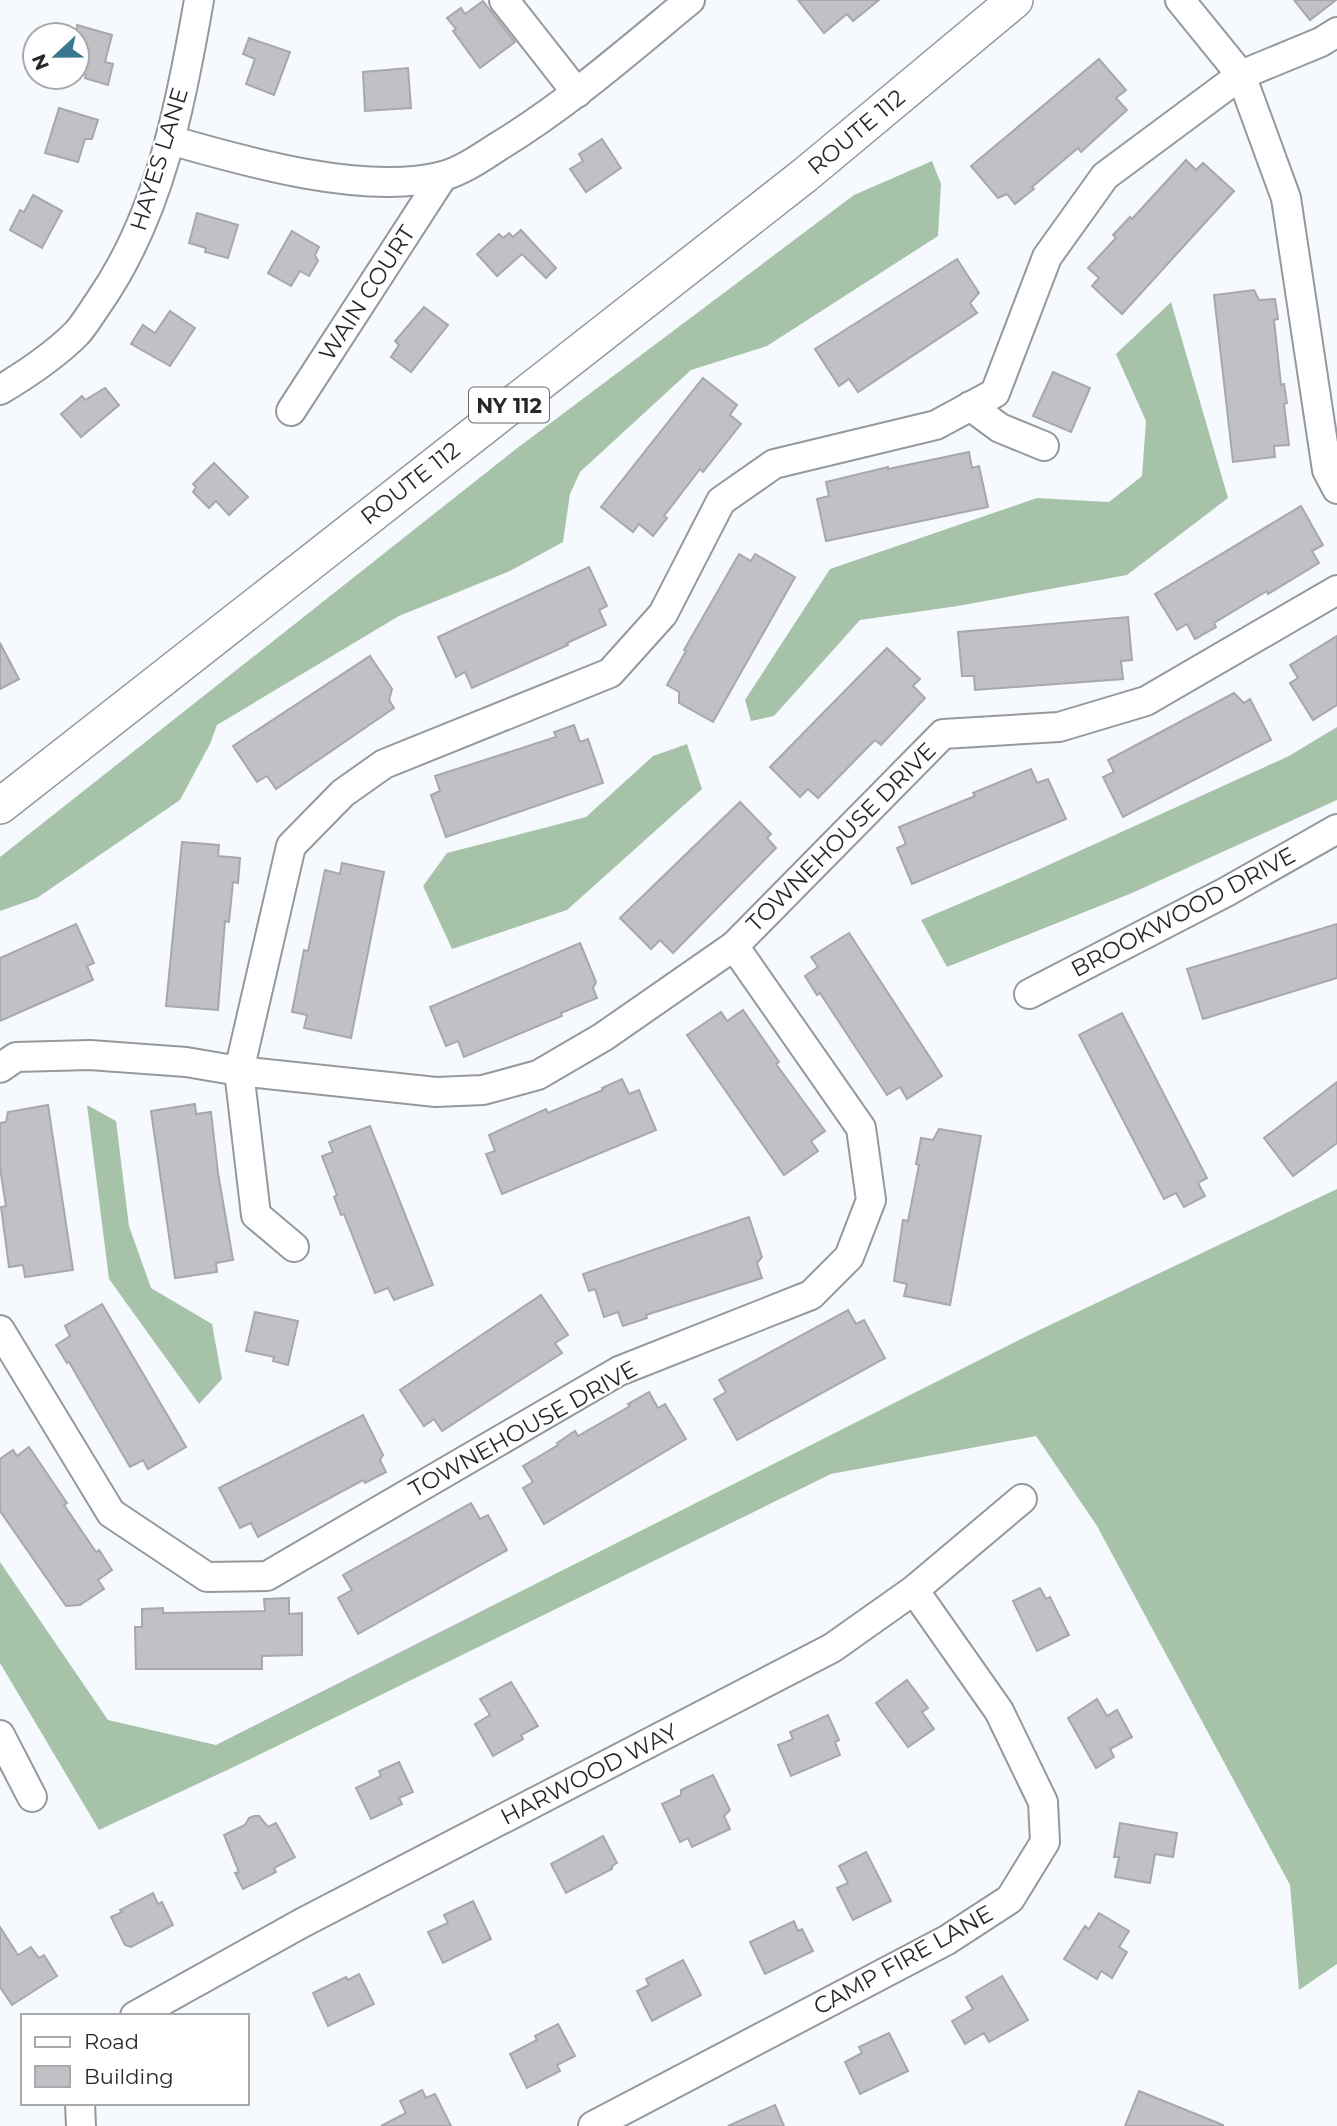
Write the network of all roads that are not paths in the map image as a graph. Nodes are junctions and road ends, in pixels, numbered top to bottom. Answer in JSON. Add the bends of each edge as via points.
{"nodes":[{"id":1,"x":199,"y":0,"type":"edge"},
{"id":2,"x":504,"y":0,"type":"edge"},
{"id":3,"x":690,"y":0,"type":"edge"},
{"id":4,"x":1015,"y":0,"type":"edge"},
{"id":5,"x":1180,"y":0,"type":"edge"},
{"id":6,"x":1337,"y":32,"type":"edge"},
{"id":7,"x":1241,"y":75,"type":"junction"},
{"id":8,"x":577,"y":93,"type":"junction"},
{"id":9,"x":170,"y":140,"type":"junction"},
{"id":10,"x":443,"y":176,"type":"junction"},
{"id":11,"x":0,"y":390,"type":"edge"},
{"id":12,"x":970,"y":406,"type":"junction"},
{"id":13,"x":291,"y":411,"type":"dead end"},
{"id":14,"x":1044,"y":446,"type":"dead end"},
{"id":15,"x":1337,"y":489,"type":"edge"},
{"id":16,"x":1337,"y":590,"type":"edge"},
{"id":17,"x":0,"y":806,"type":"edge"},
{"id":18,"x":1337,"y":829,"type":"edge"},
{"id":19,"x":734,"y":946,"type":"junction"},
{"id":20,"x":1029,"y":994,"type":"dead end"},
{"id":21,"x":0,"y":1068,"type":"edge"},
{"id":22,"x":239,"y":1071,"type":"junction"},
{"id":23,"x":294,"y":1247,"type":"dead end"},
{"id":24,"x":0,"y":1330,"type":"edge"},
{"id":25,"x":1022,"y":1499,"type":"dead end"},
{"id":26,"x":914,"y":1590,"type":"junction"},
{"id":27,"x":0,"y":1735,"type":"edge"},
{"id":28,"x":32,"y":1797,"type":"dead end"},
{"id":29,"x":139,"y":2014,"type":"edge"},
{"id":30,"x":80,"y":2105,"type":"edge"},
{"id":31,"x":81,"y":2126,"type":"edge"},
{"id":32,"x":593,"y":2126,"type":"edge"}],
"edges":[{"from":1,"to":9,"type":"street","name":"HAYES LANE"},
{"from":2,"to":8,"type":"street"},
{"from":3,"to":8,"type":"street"},
{"from":4,"to":17,"type":"main road","name":"ROUTE 112","number":"NY 112","via":[[805,175]]},
{"from":5,"to":7,"type":"street"},
{"from":6,"to":7,"type":"street"},
{"from":7,"to":12,"type":"street","via":[[1105,176],[1047,257],[995,393]]},
{"from":7,"to":15,"type":"street","via":[[1286,198],[1327,470]]},
{"from":8,"to":10,"type":"street","via":[[518,135]]},
{"from":9,"to":10,"type":"street","via":[[236,159],[382,183]]},
{"from":9,"to":11,"type":"street","name":"HAYES LANE","via":[[146,215],[116,278],[78,332]]},
{"from":10,"to":13,"type":"street","name":"WAIN COURT"},
{"from":12,"to":14,"type":"street","via":[[1000,428]]},
{"from":12,"to":22,"type":"street","via":[[936,425],[774,464],[721,501],[663,614],[610,673],[384,764],[343,793],[291,846]]},
{"from":16,"to":19,"type":"street","name":"TOWNEHOUSE DRIVE","via":[[1146,701],[1059,727],[943,734]]},
{"from":18,"to":20,"type":"street","name":"BROOKWOOD DRIVE"},
{"from":19,"to":22,"type":"street","name":"TOWNEHOUSE DRIVE","via":[[603,1037],[512,1084],[436,1092]]},
{"from":19,"to":24,"type":"street","name":"TOWNEHOUSE DRIVE","via":[[861,1128],[871,1200],[849,1257],[811,1295],[619,1371],[267,1576],[207,1577],[111,1513]]},
{"from":21,"to":22,"type":"street","name":"TOWNEHOUSE DRIVE","via":[[16,1057],[90,1055]]},
{"from":22,"to":23,"type":"street","via":[[257,1215]]},
{"from":25,"to":26,"type":"street","name":"HARWOOD WAY"},
{"from":26,"to":29,"type":"street","name":"HARWOOD WAY","via":[[832,1648],[302,1923]]},
{"from":26,"to":32,"type":"street","name":"CAMP FIRE LANE","via":[[999,1711],[1043,1802],[1045,1842],[1010,1899],[947,1940]]},
{"from":27,"to":28,"type":"street"},
{"from":30,"to":31,"type":"street"}]}
